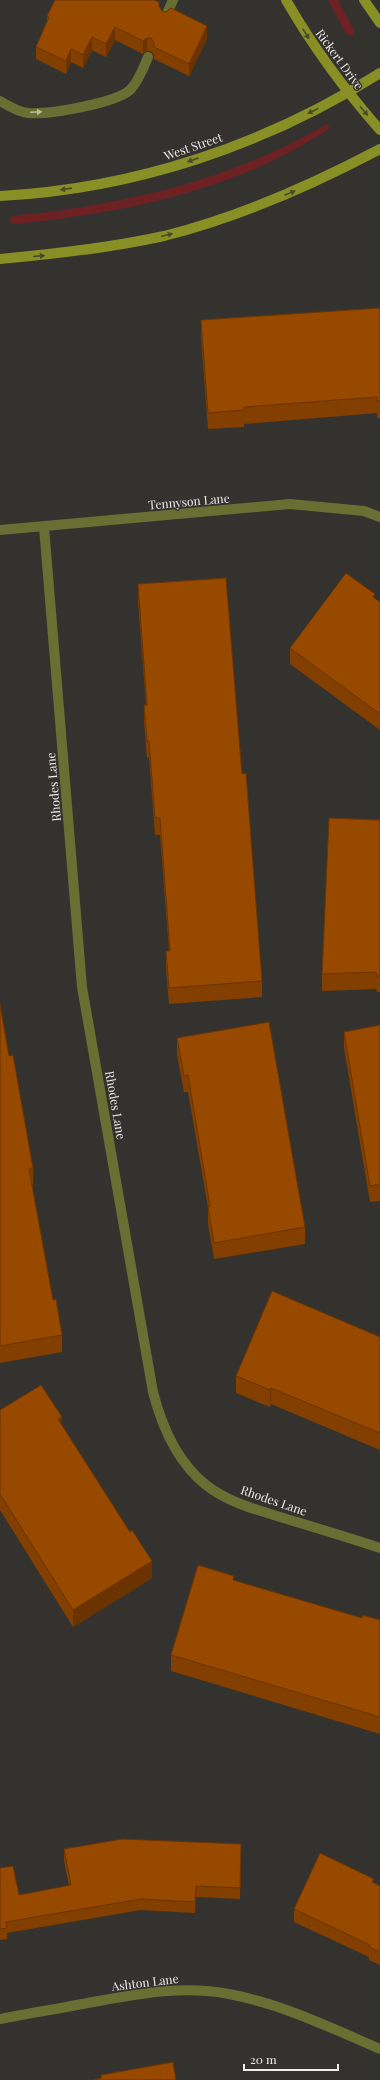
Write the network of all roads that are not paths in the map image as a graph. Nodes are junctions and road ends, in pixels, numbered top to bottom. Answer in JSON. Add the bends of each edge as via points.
{"nodes":[{"id":1,"x":173,"y":0,"type":"edge"},
{"id":2,"x":286,"y":0,"type":"edge"},
{"id":3,"x":364,"y":0,"type":"edge"},
{"id":4,"x":165,"y":18,"type":"edge"},
{"id":5,"x":380,"y":23,"type":"edge"},
{"id":6,"x":148,"y":56,"type":"dead end"},
{"id":7,"x":380,"y":73,"type":"edge"},
{"id":8,"x":348,"y":93,"type":"junction"},
{"id":9,"x":0,"y":101,"type":"edge"},
{"id":10,"x":380,"y":130,"type":"edge"},
{"id":11,"x":380,"y":149,"type":"edge"},
{"id":12,"x":0,"y":196,"type":"edge"},
{"id":13,"x":0,"y":259,"type":"edge"},
{"id":14,"x":380,"y":517,"type":"edge"},
{"id":15,"x":44,"y":527,"type":"junction"},
{"id":16,"x":0,"y":530,"type":"edge"},
{"id":17,"x":380,"y":1548,"type":"edge"},
{"id":18,"x":0,"y":2019,"type":"edge"},
{"id":19,"x":380,"y":2049,"type":"edge"}],
"edges":[{"from":1,"to":4,"type":"street"},
{"from":2,"to":8,"type":"street","name":"Rickert Drive","one_way":true,"via":[[307,36]]},
{"from":3,"to":5,"type":"street"},
{"from":9,"to":6,"type":"street","one_way":true,"via":[[27,113],[51,112],[115,99],[131,90],[141,75]]},
{"from":7,"to":8,"type":"street","name":"West Street"},
{"from":8,"to":10,"type":"street","name":"Rickert Drive","one_way":true},
{"from":8,"to":12,"type":"street","name":"West Street","one_way":true,"via":[[263,135],[144,175],[88,186]]},
{"from":13,"to":11,"type":"street","one_way":true,"via":[[62,254],[118,245],[204,224],[294,192]]},
{"from":14,"to":15,"type":"street","name":"Tennyson Lane","via":[[364,511],[290,504]]},
{"from":15,"to":16,"type":"street","name":"Tennyson Lane"},
{"from":15,"to":17,"type":"street","name":"Rhodes Lane","via":[[82,987],[158,1411],[175,1450],[206,1485],[251,1508]]},
{"from":18,"to":19,"type":"street","name":"Ashton Lane","via":[[142,1993],[178,1990],[228,1994],[267,2004],[298,2014]]}]}
